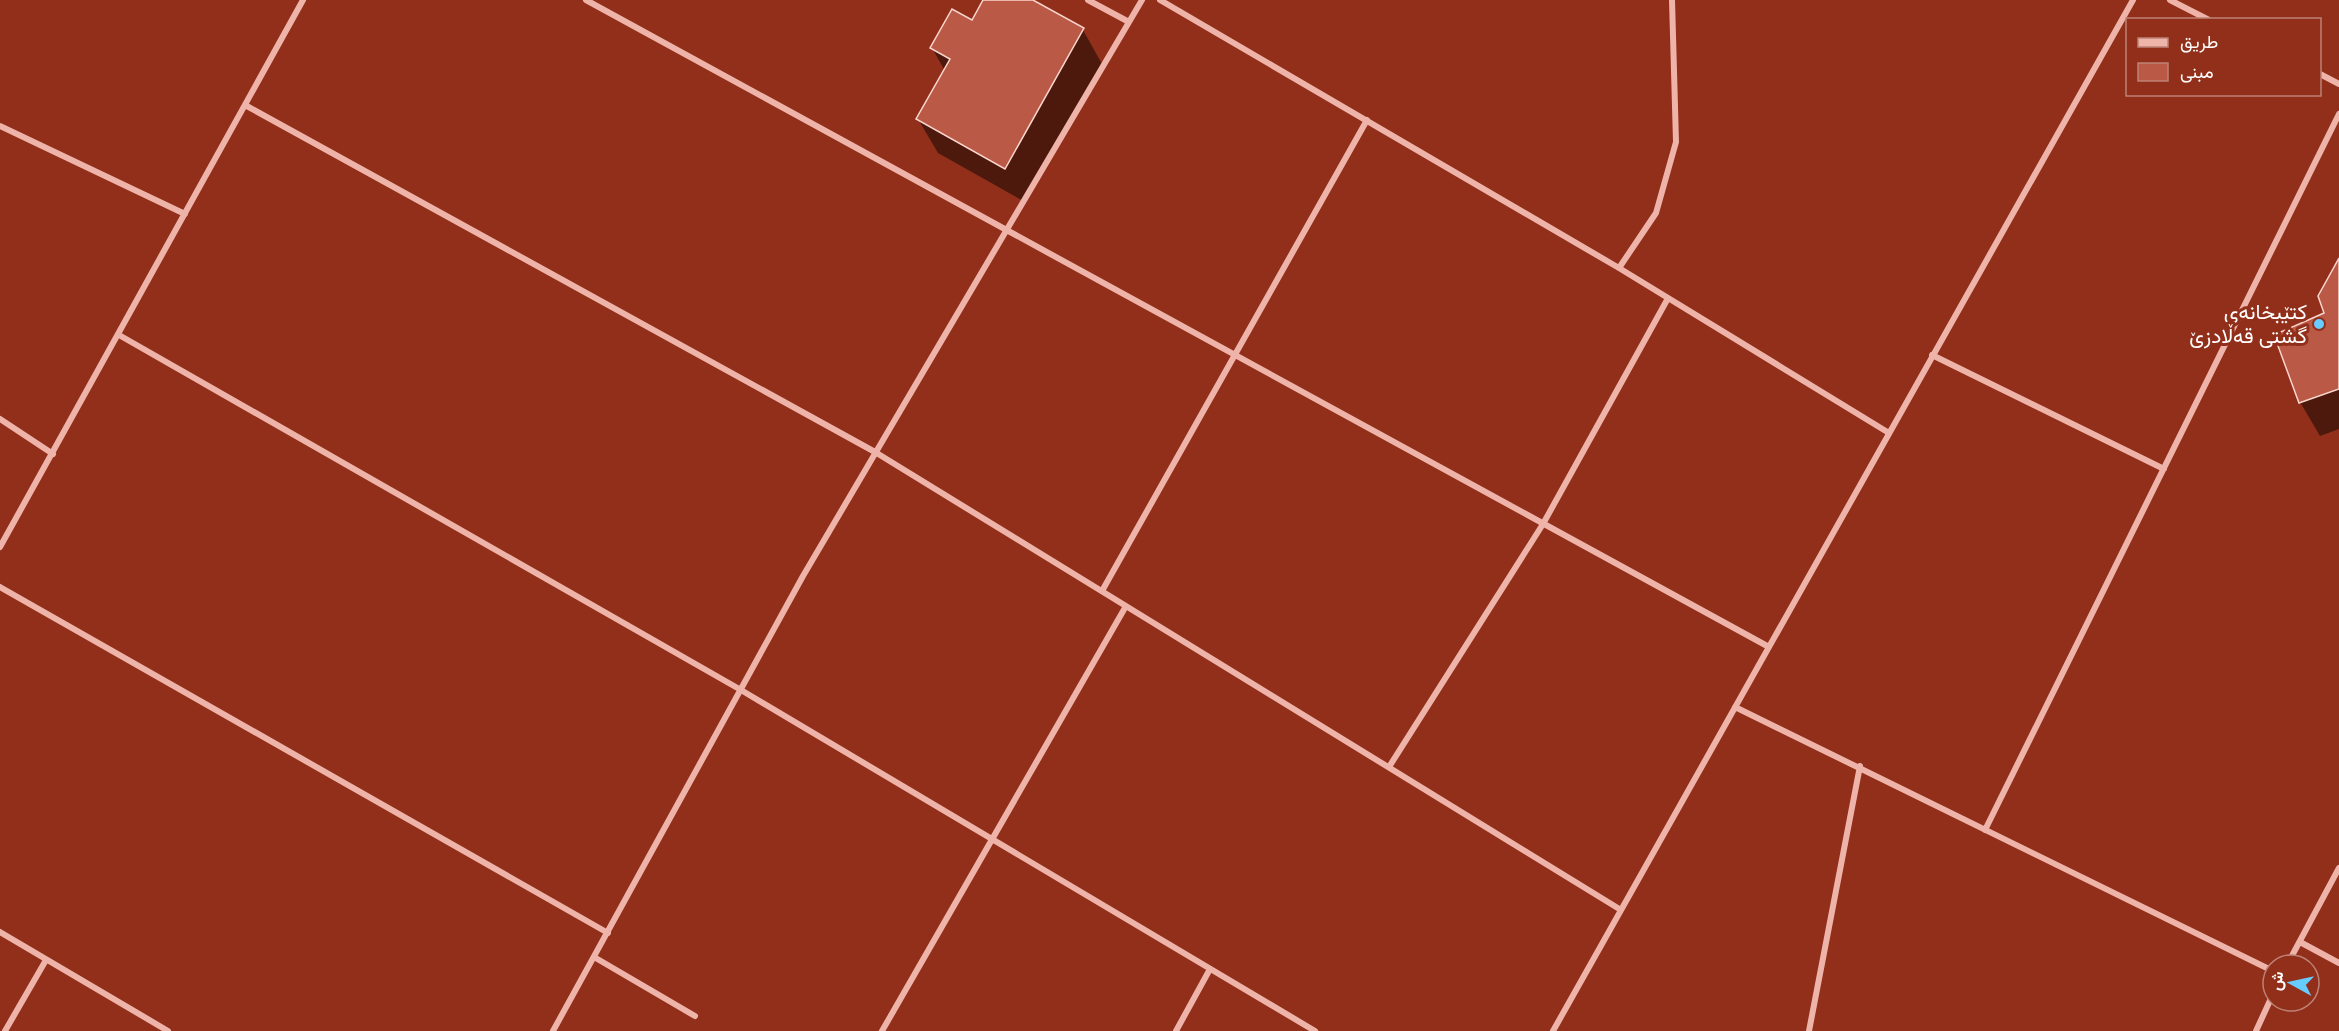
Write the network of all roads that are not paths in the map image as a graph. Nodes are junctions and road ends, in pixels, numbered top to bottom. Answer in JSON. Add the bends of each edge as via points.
{"nodes":[{"id":1,"x":303,"y":0,"type":"edge"},
{"id":2,"x":586,"y":0,"type":"edge"},
{"id":3,"x":1088,"y":0,"type":"edge"},
{"id":4,"x":1142,"y":0,"type":"edge"},
{"id":5,"x":1160,"y":0,"type":"edge"},
{"id":6,"x":1672,"y":0,"type":"edge"},
{"id":7,"x":2133,"y":0,"type":"edge"},
{"id":8,"x":2170,"y":0,"type":"edge"},
{"id":9,"x":2205,"y":18,"type":"edge"},
{"id":10,"x":1129,"y":22,"type":"junction"},
{"id":11,"x":2321,"y":75,"type":"edge"},
{"id":12,"x":2339,"y":84,"type":"edge"},
{"id":13,"x":245,"y":105,"type":"junction"},
{"id":14,"x":2339,"y":114,"type":"edge"},
{"id":15,"x":1367,"y":120,"type":"junction"},
{"id":16,"x":0,"y":126,"type":"edge"},
{"id":17,"x":185,"y":214,"type":"junction"},
{"id":18,"x":1005,"y":231,"type":"junction"},
{"id":19,"x":1619,"y":268,"type":"junction"},
{"id":20,"x":1667,"y":300,"type":"junction"},
{"id":21,"x":119,"y":334,"type":"junction"},
{"id":22,"x":1932,"y":355,"type":"junction"},
{"id":23,"x":1234,"y":356,"type":"junction"},
{"id":24,"x":0,"y":419,"type":"edge"},
{"id":25,"x":1889,"y":433,"type":"junction"},
{"id":26,"x":875,"y":452,"type":"junction"},
{"id":27,"x":53,"y":454,"type":"junction"},
{"id":28,"x":2164,"y":469,"type":"junction"},
{"id":29,"x":1543,"y":524,"type":"junction"},
{"id":30,"x":0,"y":547,"type":"edge"},
{"id":31,"x":0,"y":587,"type":"edge"},
{"id":32,"x":1102,"y":591,"type":"junction"},
{"id":33,"x":1126,"y":606,"type":"junction"},
{"id":34,"x":1768,"y":647,"type":"junction"},
{"id":35,"x":741,"y":690,"type":"junction"},
{"id":36,"x":1735,"y":707,"type":"junction"},
{"id":37,"x":1860,"y":766,"type":"junction"},
{"id":38,"x":1389,"y":767,"type":"junction"},
{"id":39,"x":1985,"y":830,"type":"junction"},
{"id":40,"x":992,"y":839,"type":"junction"},
{"id":41,"x":2339,"y":868,"type":"edge"},
{"id":42,"x":1621,"y":910,"type":"junction"},
{"id":43,"x":0,"y":932,"type":"edge"},
{"id":44,"x":608,"y":933,"type":"junction"},
{"id":45,"x":2300,"y":942,"type":"junction"},
{"id":46,"x":2294,"y":953,"type":"edge"},
{"id":47,"x":594,"y":957,"type":"junction"},
{"id":48,"x":46,"y":960,"type":"junction"},
{"id":49,"x":2339,"y":963,"type":"edge"},
{"id":50,"x":2261,"y":965,"type":"edge"},
{"id":51,"x":1210,"y":969,"type":"junction"},
{"id":52,"x":2264,"y":1013,"type":"edge"},
{"id":53,"x":695,"y":1016,"type":"dead end"},
{"id":54,"x":5,"y":1031,"type":"edge"},
{"id":55,"x":168,"y":1031,"type":"edge"},
{"id":56,"x":553,"y":1031,"type":"edge"},
{"id":57,"x":882,"y":1031,"type":"edge"},
{"id":58,"x":1176,"y":1031,"type":"edge"},
{"id":59,"x":1315,"y":1031,"type":"edge"},
{"id":60,"x":1553,"y":1031,"type":"edge"},
{"id":61,"x":1809,"y":1031,"type":"edge"},
{"id":62,"x":2256,"y":1031,"type":"edge"}],
"edges":[{"from":1,"to":13,"type":"street"},
{"from":2,"to":18,"type":"street"},
{"from":3,"to":10,"type":"street"},
{"from":4,"to":10,"type":"street"},
{"from":5,"to":15,"type":"street"},
{"from":6,"to":19,"type":"street","via":[[1676,142],[1656,213]]},
{"from":7,"to":22,"type":"street"},
{"from":8,"to":9,"type":"street"},
{"from":10,"to":18,"type":"street"},
{"from":11,"to":12,"type":"street"},
{"from":13,"to":17,"type":"street"},
{"from":13,"to":26,"type":"street"},
{"from":14,"to":28,"type":"street"},
{"from":15,"to":19,"type":"street"},
{"from":15,"to":23,"type":"street"},
{"from":16,"to":17,"type":"street"},
{"from":17,"to":21,"type":"street"},
{"from":18,"to":23,"type":"street"},
{"from":18,"to":26,"type":"street"},
{"from":19,"to":20,"type":"street"},
{"from":20,"to":25,"type":"street"},
{"from":20,"to":29,"type":"street"},
{"from":21,"to":27,"type":"street"},
{"from":21,"to":35,"type":"street"},
{"from":22,"to":25,"type":"street"},
{"from":22,"to":28,"type":"street"},
{"from":23,"to":29,"type":"street"},
{"from":23,"to":32,"type":"street"},
{"from":24,"to":27,"type":"street"},
{"from":25,"to":34,"type":"street"},
{"from":26,"to":32,"type":"street"},
{"from":26,"to":35,"type":"street"},
{"from":27,"to":30,"type":"street"},
{"from":28,"to":39,"type":"street"},
{"from":29,"to":34,"type":"street"},
{"from":29,"to":38,"type":"street"},
{"from":31,"to":44,"type":"street"},
{"from":32,"to":33,"type":"street"},
{"from":33,"to":38,"type":"street"},
{"from":33,"to":40,"type":"street"},
{"from":34,"to":36,"type":"street"},
{"from":35,"to":40,"type":"street"},
{"from":35,"to":44,"type":"street"},
{"from":36,"to":37,"type":"street"},
{"from":36,"to":42,"type":"street"},
{"from":37,"to":39,"type":"street"},
{"from":37,"to":61,"type":"street"},
{"from":38,"to":42,"type":"street"},
{"from":39,"to":50,"type":"street"},
{"from":40,"to":51,"type":"street"},
{"from":40,"to":57,"type":"street"},
{"from":41,"to":45,"type":"street"},
{"from":42,"to":60,"type":"street"},
{"from":43,"to":48,"type":"street"},
{"from":44,"to":47,"type":"street"},
{"from":45,"to":46,"type":"street"},
{"from":45,"to":49,"type":"street"},
{"from":47,"to":53,"type":"street"},
{"from":47,"to":56,"type":"street"},
{"from":48,"to":54,"type":"street"},
{"from":48,"to":55,"type":"street"},
{"from":51,"to":58,"type":"street"},
{"from":51,"to":59,"type":"street"},
{"from":52,"to":62,"type":"street"}]}
